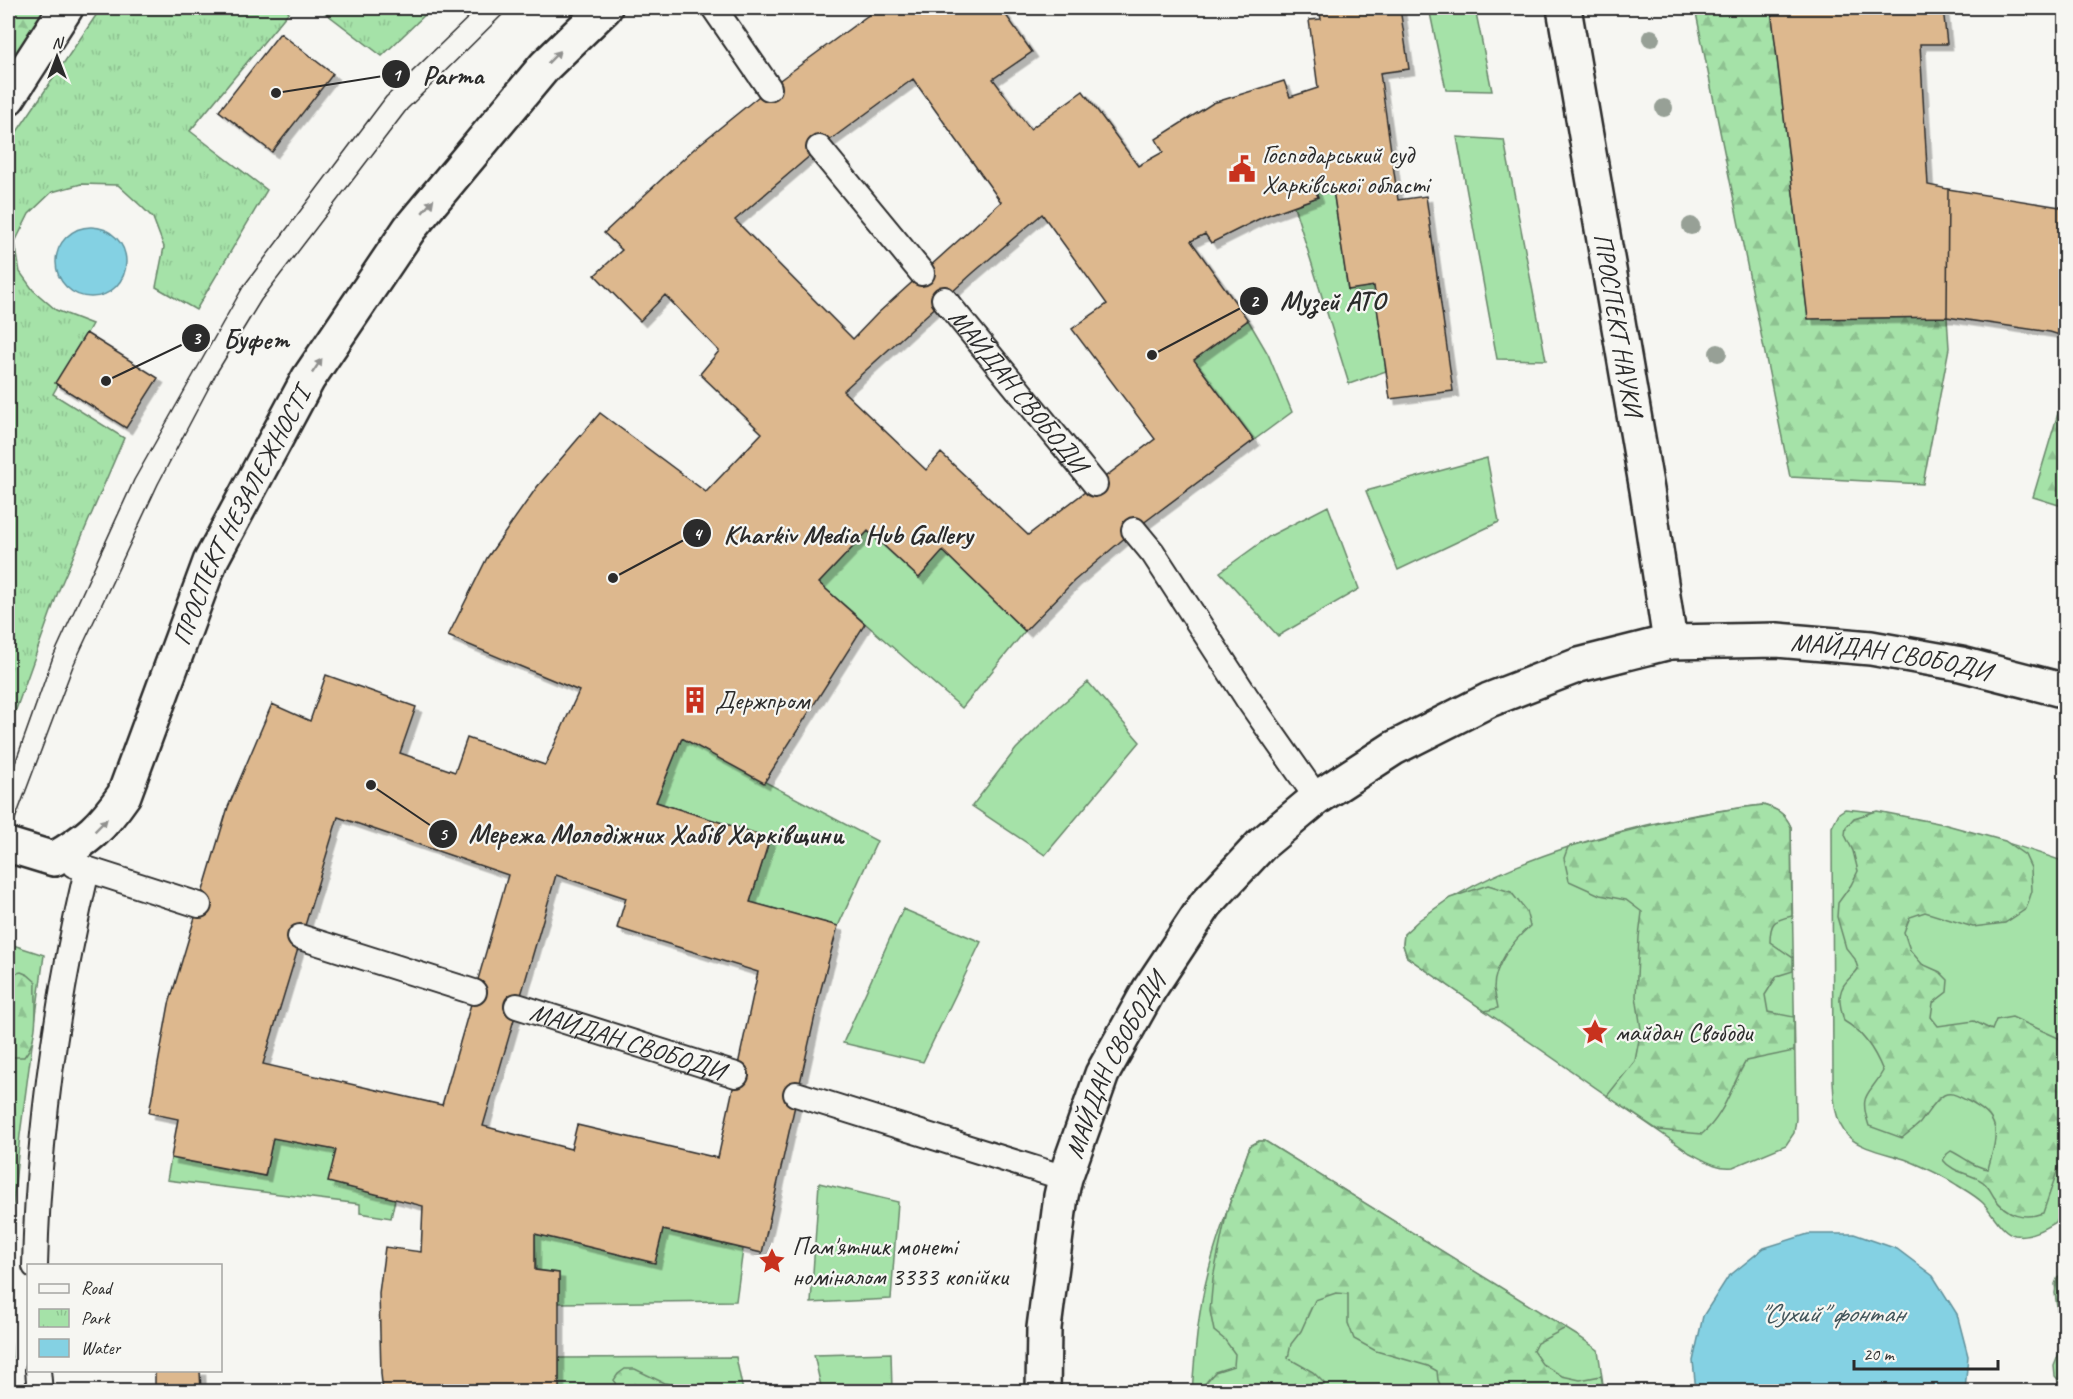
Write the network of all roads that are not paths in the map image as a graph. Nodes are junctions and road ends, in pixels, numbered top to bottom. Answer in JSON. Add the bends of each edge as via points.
{"nodes":[{"id":1,"x":66,"y":8,"type":"edge"},
{"id":2,"x":605,"y":8,"type":"edge"},
{"id":3,"x":714,"y":8,"type":"edge"},
{"id":4,"x":1564,"y":8,"type":"edge"},
{"id":5,"x":770,"y":88,"type":"dead end"},
{"id":6,"x":8,"y":98,"type":"edge"},
{"id":7,"x":819,"y":148,"type":"dead end"},
{"id":8,"x":922,"y":273,"type":"dead end"},
{"id":9,"x":944,"y":299,"type":"dead end"},
{"id":10,"x":1095,"y":484,"type":"dead end"},
{"id":11,"x":1134,"y":530,"type":"dead end"},
{"id":12,"x":1670,"y":642,"type":"junction"},
{"id":13,"x":2066,"y":691,"type":"edge"},
{"id":14,"x":1317,"y":798,"type":"junction"},
{"id":15,"x":8,"y":845,"type":"edge"},
{"id":16,"x":54,"y":860,"type":"junction"},
{"id":17,"x":87,"y":870,"type":"junction"},
{"id":18,"x":199,"y":905,"type":"dead end"},
{"id":19,"x":300,"y":937,"type":"dead end"},
{"id":20,"x":474,"y":992,"type":"dead end"},
{"id":21,"x":517,"y":1006,"type":"dead end"},
{"id":22,"x":736,"y":1075,"type":"dead end"},
{"id":23,"x":796,"y":1094,"type":"dead end"},
{"id":24,"x":1065,"y":1178,"type":"junction"},
{"id":25,"x":35,"y":1264,"type":"edge"},
{"id":26,"x":38,"y":1372,"type":"edge"},
{"id":27,"x":40,"y":1392,"type":"edge"},
{"id":28,"x":1043,"y":1392,"type":"edge"}],
"edges":[{"from":1,"to":6,"type":"main road"},
{"from":16,"to":2,"type":"main road","name":"ПРОСПЕКТ НЕЗАЛЕЖНОСТІ","one_way":true,"via":[[86,839],[124,795],[210,562],[308,379],[410,228],[545,66]]},
{"from":3,"to":5,"type":"lane"},
{"from":4,"to":12,"type":"main road","name":"ПРОСПЕКТ НАУКИ"},
{"from":7,"to":8,"type":"lane"},
{"from":9,"to":10,"type":"lane","name":"МАЙДАН СВОБОДИ"},
{"from":11,"to":14,"type":"lane"},
{"from":12,"to":13,"type":"main road","name":"МАЙДАН СВОБОДИ","via":[[1777,640],[1871,648],[1962,664]]},
{"from":12,"to":14,"type":"main road","name":"МАЙДАН СВОБОДИ","via":[[1579,665],[1490,700],[1394,748]]},
{"from":14,"to":24,"type":"main road","name":"МАЙДАН СВОБОДИ","via":[[1262,844],[1206,904],[1149,990],[1102,1074]]},
{"from":15,"to":16,"type":"main road"},
{"from":16,"to":17,"type":"lane"},
{"from":17,"to":18,"type":"lane"},
{"from":17,"to":25,"type":"lane","via":[[53,1049]]},
{"from":19,"to":20,"type":"lane"},
{"from":21,"to":22,"type":"lane","name":"МАЙДАН СВОБОДИ"},
{"from":23,"to":24,"type":"lane","name":"МАЙДАН СВОБОДИ"},
{"from":24,"to":28,"type":"main road","name":"МАЙДАН СВОБОДИ","via":[[1044,1328]]},
{"from":26,"to":27,"type":"lane"}]}
